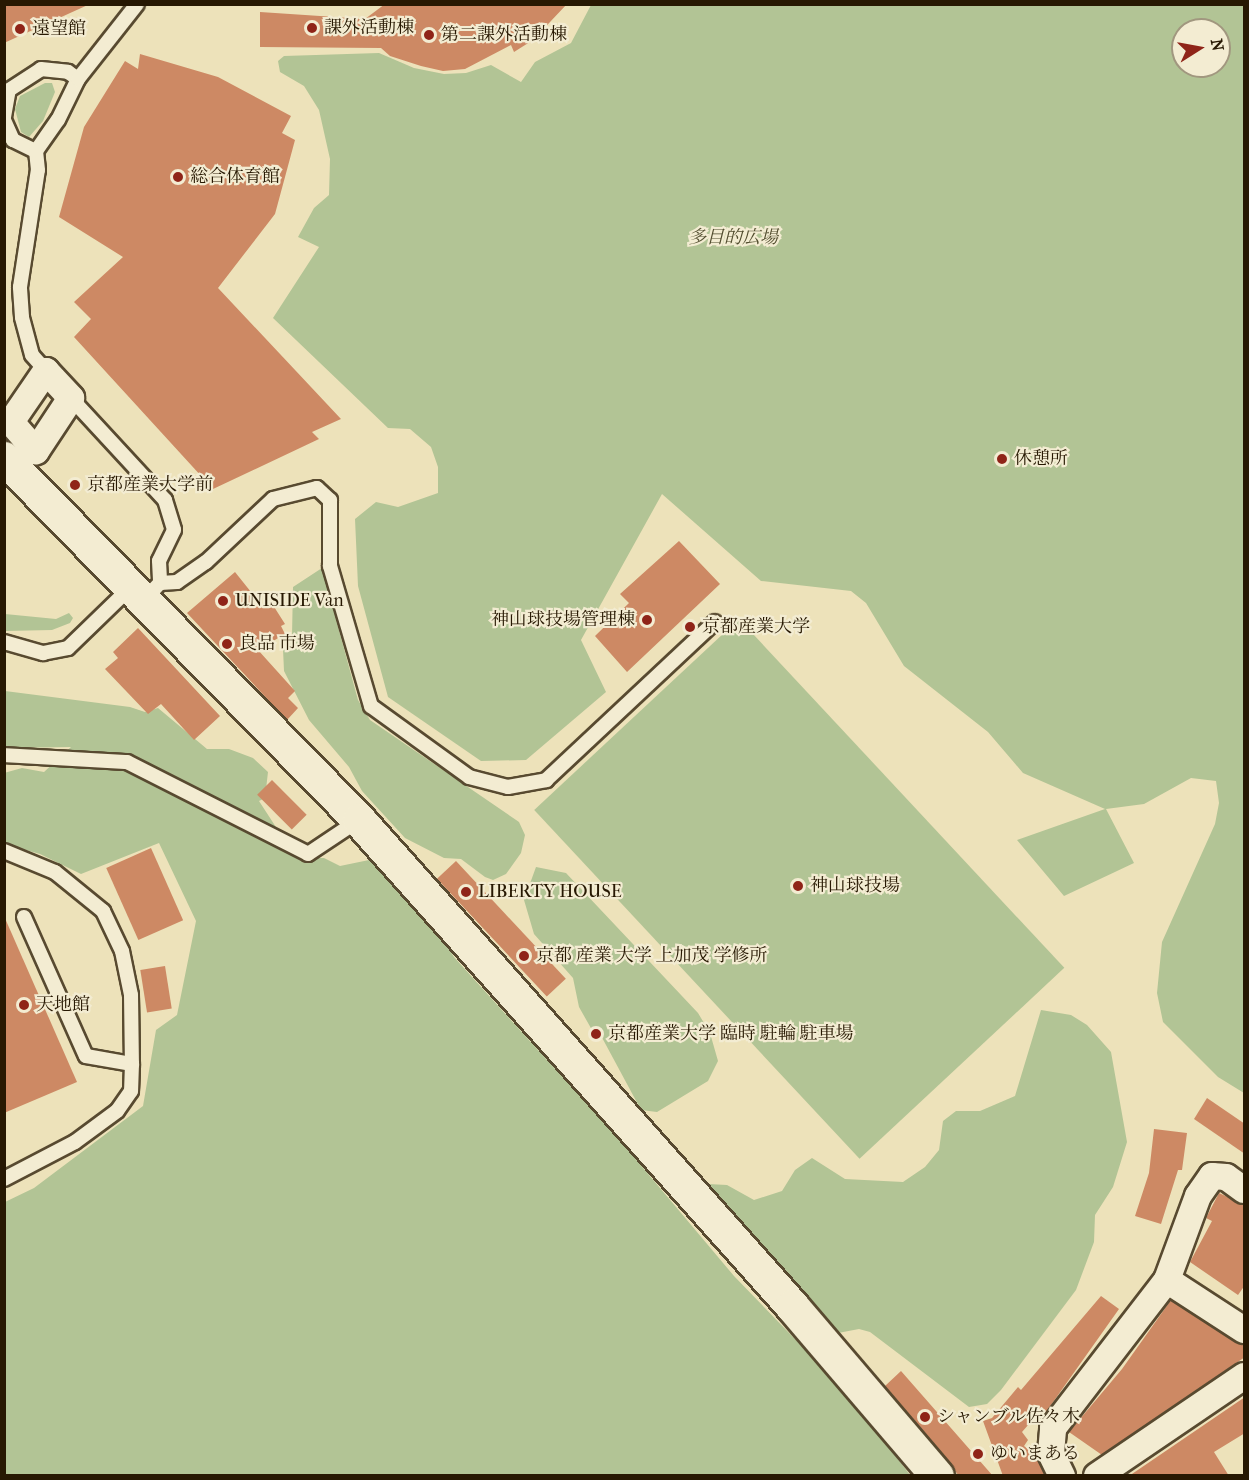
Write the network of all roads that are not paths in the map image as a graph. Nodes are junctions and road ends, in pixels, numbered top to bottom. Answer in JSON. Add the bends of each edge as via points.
{"nodes":[{"id":1,"x":137,"y":4,"type":"edge"},
{"id":2,"x":78,"y":79,"type":"junction"},
{"id":3,"x":4,"y":119,"type":"edge"},
{"id":4,"x":36,"y":150,"type":"junction"},
{"id":5,"x":46,"y":371,"type":"junction"},
{"id":6,"x":71,"y":398,"type":"junction"},
{"id":7,"x":4,"y":458,"type":"edge"},
{"id":8,"x":145,"y":590,"type":"junction"},
{"id":9,"x":715,"y":622,"type":"dead end"},
{"id":10,"x":4,"y":642,"type":"edge"},
{"id":11,"x":4,"y":755,"type":"edge"},
{"id":12,"x":359,"y":820,"type":"junction"},
{"id":13,"x":4,"y":851,"type":"edge"},
{"id":14,"x":24,"y":917,"type":"dead end"},
{"id":15,"x":132,"y":1064,"type":"junction"},
{"id":16,"x":4,"y":1179,"type":"edge"},
{"id":17,"x":1245,"y":1190,"type":"edge"},
{"id":18,"x":1167,"y":1280,"type":"junction"},
{"id":19,"x":1245,"y":1330,"type":"edge"},
{"id":20,"x":1245,"y":1376,"type":"edge"},
{"id":21,"x":937,"y":1476,"type":"edge"},
{"id":22,"x":1062,"y":1476,"type":"edge"},
{"id":23,"x":1097,"y":1476,"type":"edge"}],
"edges":[{"from":1,"to":2,"type":"lane"},
{"from":2,"to":3,"type":"lane","via":[[68,72],[41,69],[9,90]]},
{"from":2,"to":4,"type":"lane","via":[[58,120]]},
{"from":3,"to":4,"type":"lane","via":[[14,140]]},
{"from":4,"to":5,"type":"lane","via":[[38,170],[21,287],[22,317],[32,355]]},
{"from":5,"to":6,"type":"street"},
{"from":5,"to":6,"type":"street","via":[[11,422],[36,450]]},
{"from":6,"to":8,"type":"lane","via":[[165,500],[174,530]]},
{"from":7,"to":8,"type":"street"},
{"from":8,"to":9,"type":"lane","via":[[177,582],[206,562],[273,499],[317,488],[330,500],[330,566],[371,706],[469,777],[508,787],[546,780]]},
{"from":8,"to":10,"type":"lane","via":[[68,648],[43,653]]},
{"from":8,"to":12,"type":"street"},
{"from":11,"to":12,"type":"lane","via":[[127,762],[308,854]]},
{"from":12,"to":21,"type":"street","via":[[792,1306]]},
{"from":13,"to":15,"type":"lane","via":[[55,872],[102,911],[122,951],[131,995]]},
{"from":14,"to":15,"type":"lane","via":[[86,1056]]},
{"from":15,"to":16,"type":"lane","via":[[131,1091],[117,1111],[75,1142]]},
{"from":17,"to":18,"type":"street","via":[[1226,1177],[1212,1176],[1198,1196]]},
{"from":18,"to":19,"type":"street"},
{"from":18,"to":22,"type":"street","via":[[1053,1428],[1051,1453]]},
{"from":20,"to":23,"type":"street"}]}
